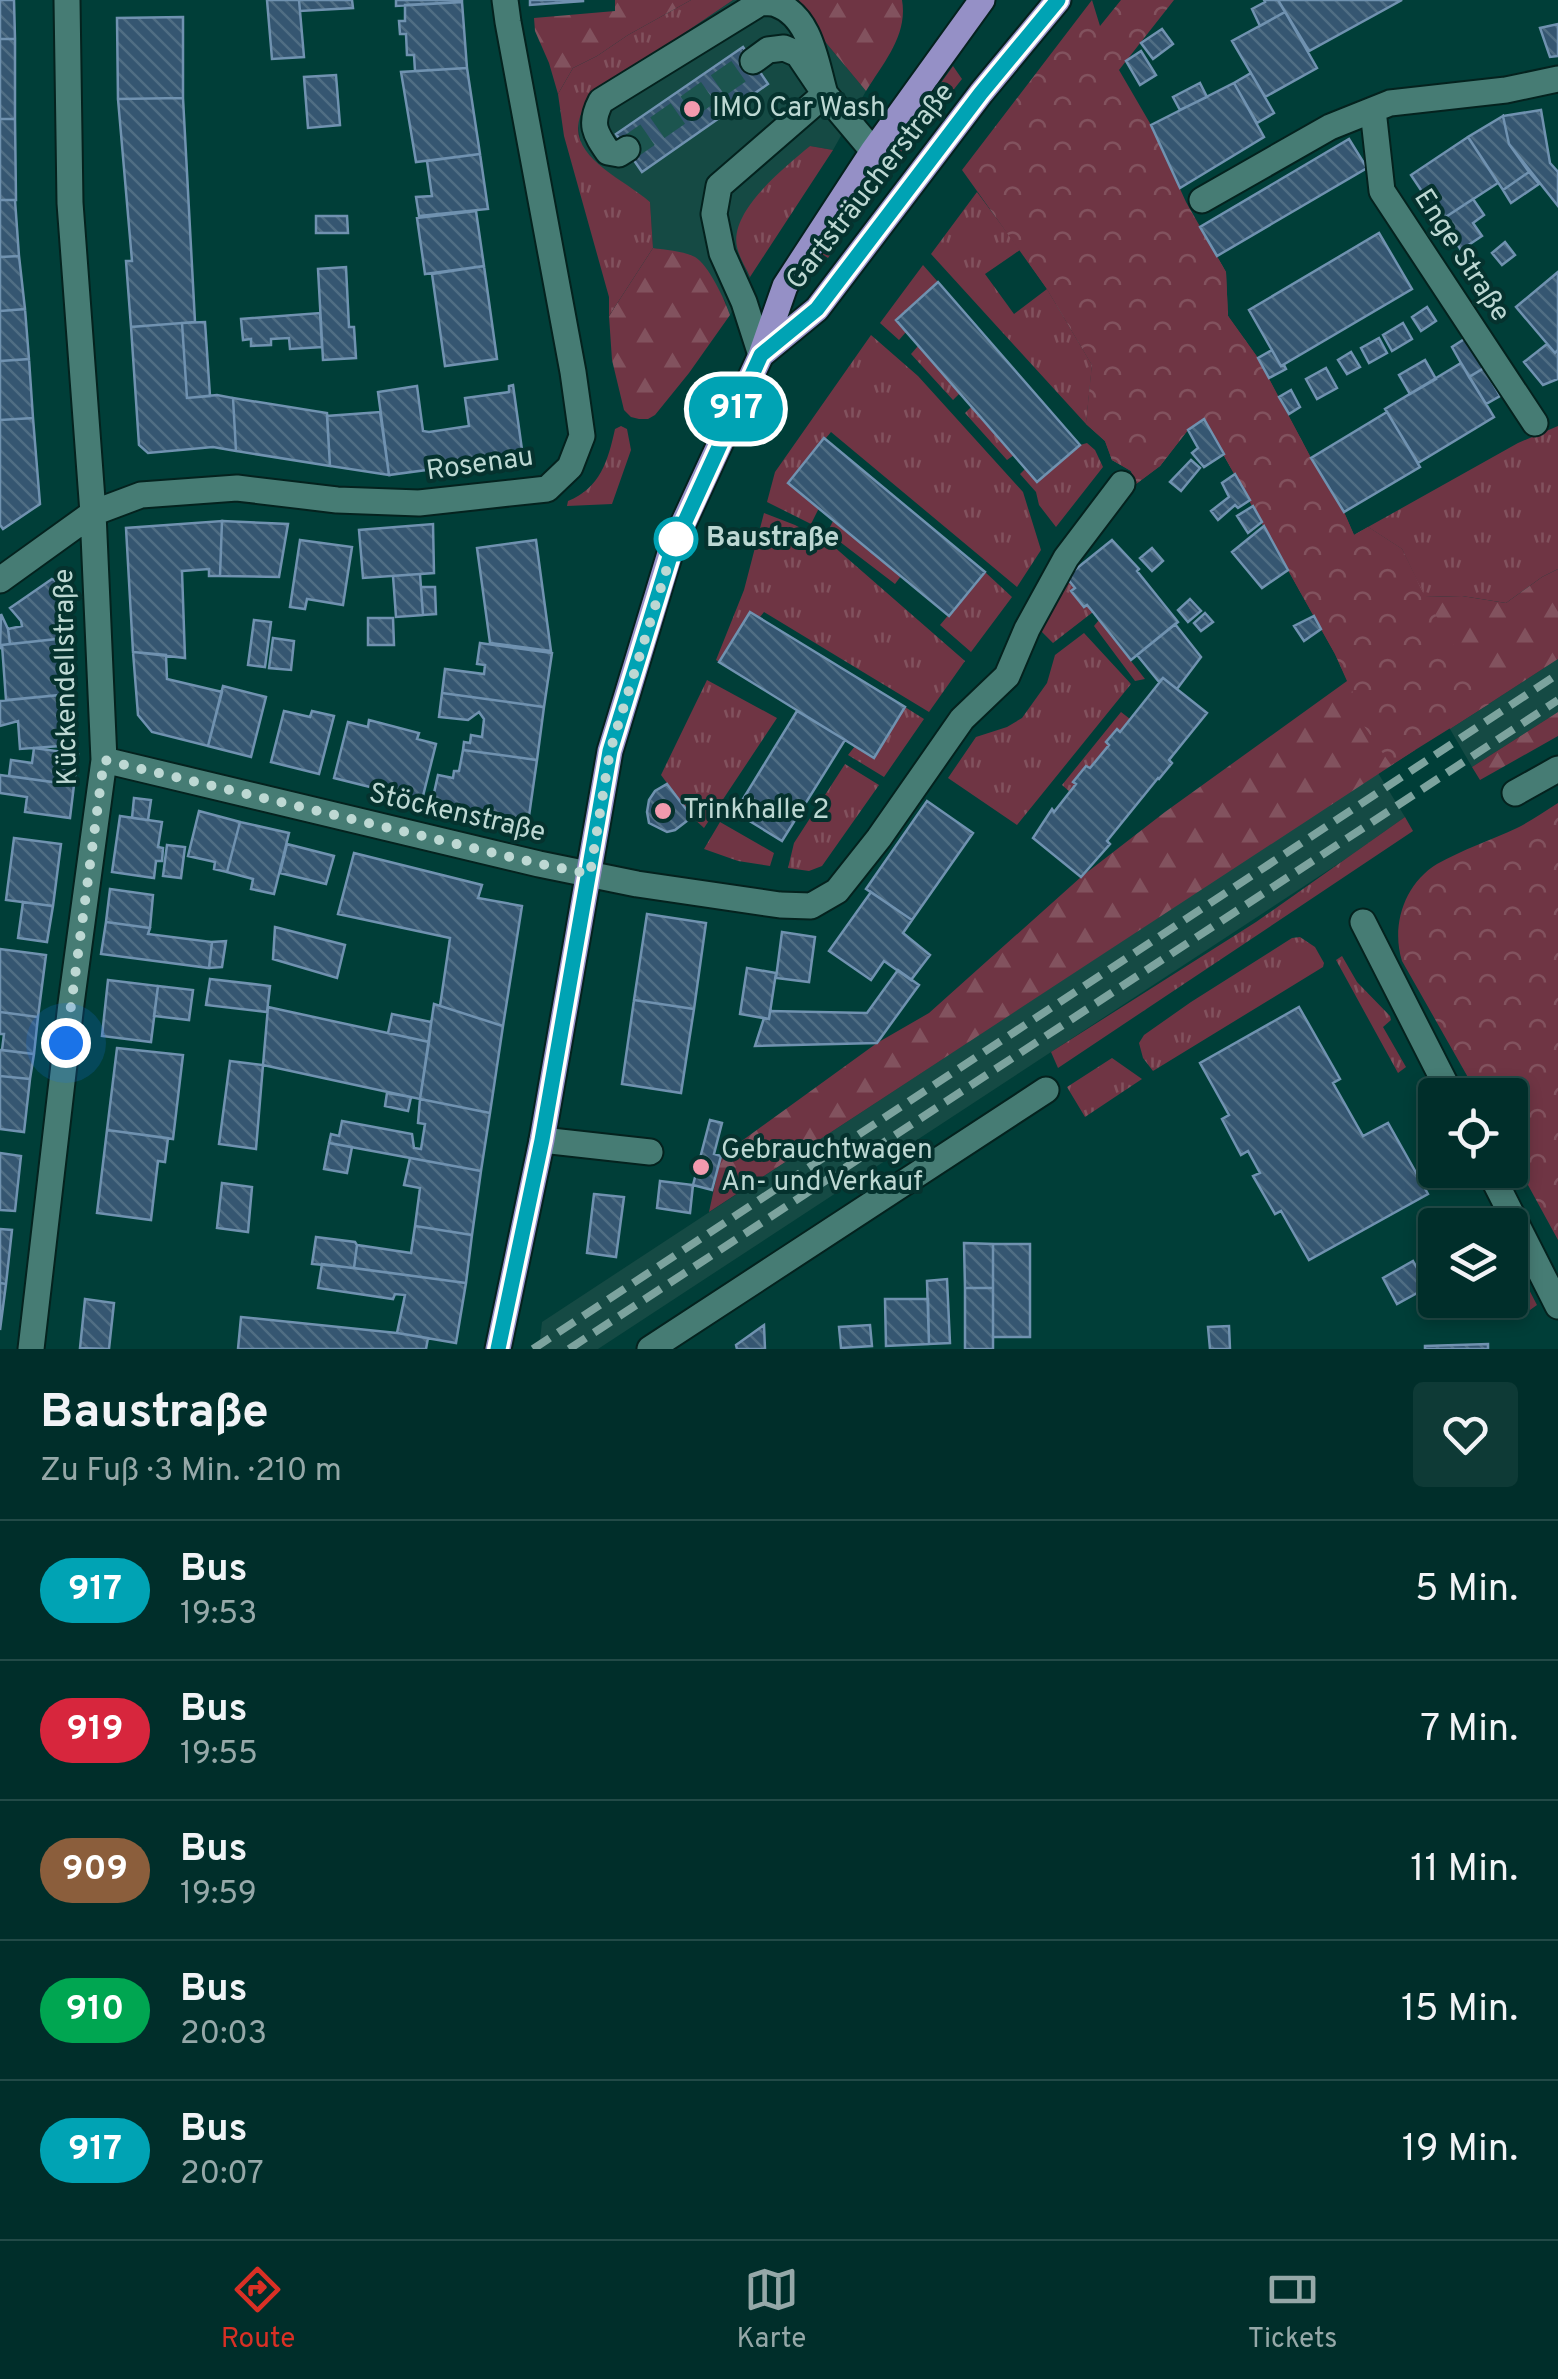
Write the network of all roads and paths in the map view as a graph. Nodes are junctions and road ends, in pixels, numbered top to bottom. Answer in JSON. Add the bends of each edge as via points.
{"nodes":[{"id":1,"x":67,"y":0,"type":"edge"},
{"id":2,"x":505,"y":0,"type":"edge"},
{"id":3,"x":982,"y":0,"type":"edge"},
{"id":4,"x":1058,"y":0,"type":"edge"},
{"id":5,"x":753,"y":61,"type":"tunnel mouth"},
{"id":6,"x":1558,"y":79,"type":"edge"},
{"id":7,"x":825,"y":94,"type":"junction"},
{"id":8,"x":1381,"y":107,"type":"junction"},
{"id":9,"x":626,"y":150,"type":"dead end"},
{"id":10,"x":873,"y":151,"type":"junction"},
{"id":11,"x":1202,"y":200,"type":"dead end"},
{"id":12,"x":761,"y":355,"type":"junction"},
{"id":13,"x":1535,"y":423,"type":"dead end"},
{"id":14,"x":1122,"y":484,"type":"dead end"},
{"id":15,"x":93,"y":513,"type":"junction"},
{"id":16,"x":0,"y":580,"type":"edge"},
{"id":17,"x":104,"y":760,"type":"junction"},
{"id":18,"x":1558,"y":768,"type":"edge"},
{"id":19,"x":1516,"y":792,"type":"dead end"},
{"id":20,"x":590,"y":874,"type":"junction"},
{"id":21,"x":1363,"y":922,"type":"dead end"},
{"id":22,"x":1442,"y":1078,"type":"edge"},
{"id":23,"x":1046,"y":1090,"type":"dead end"},
{"id":24,"x":542,"y":1140,"type":"junction"},
{"id":25,"x":650,"y":1152,"type":"dead end"},
{"id":26,"x":1498,"y":1188,"type":"edge"},
{"id":27,"x":1558,"y":1306,"type":"edge"},
{"id":28,"x":31,"y":1349,"type":"edge"},
{"id":29,"x":498,"y":1349,"type":"edge"},
{"id":30,"x":650,"y":1349,"type":"edge"}],
"edges":[{"from":1,"to":15,"type":"street","name":"Kückendellstraße","via":[[70,203]]},
{"from":2,"to":15,"type":"street","name":"Rosenau","via":[[574,372],[582,436],[570,468],[547,488],[419,504],[237,488],[141,495]]},
{"from":3,"to":10,"type":"main road","name":"Gartsträucherstraße"},
{"from":4,"to":12,"type":"main road","name":"Gartsträucherstraße","via":[[817,309]]},
{"from":5,"to":7,"type":"street","via":[[768,50],[798,54]]},
{"from":6,"to":8,"type":"street"},
{"from":7,"to":9,"type":"street","via":[[798,20],[778,4],[760,3],[601,102],[596,134],[608,152]]},
{"from":7,"to":10,"type":"street"},
{"from":7,"to":12,"type":"street","via":[[719,186],[714,214],[722,253]]},
{"from":8,"to":11,"type":"street","via":[[1330,126]]},
{"from":8,"to":13,"type":"street","name":"Enge Straße","via":[[1382,191]]},
{"from":10,"to":12,"type":"main road","name":"Gartsträucherstraße","via":[[785,286]]},
{"from":12,"to":20,"type":"main road","via":[[672,550],[610,751]]},
{"from":14,"to":20,"type":"street","name":"Stöckenstraße","via":[[1066,558],[1007,676],[962,719],[837,891],[811,906]]},
{"from":15,"to":16,"type":"street","name":"Rosenau"},
{"from":15,"to":17,"type":"street","name":"Kückendellstraße"},
{"from":17,"to":20,"type":"street","name":"Stöckenstraße"},
{"from":17,"to":28,"type":"street","name":"Kückendellstraße"},
{"from":18,"to":19,"type":"street"},
{"from":20,"to":24,"type":"main road"},
{"from":21,"to":22,"type":"street"},
{"from":23,"to":30,"type":"street"},
{"from":24,"to":25,"type":"street"},
{"from":24,"to":29,"type":"main road"},
{"from":26,"to":27,"type":"street"}]}
